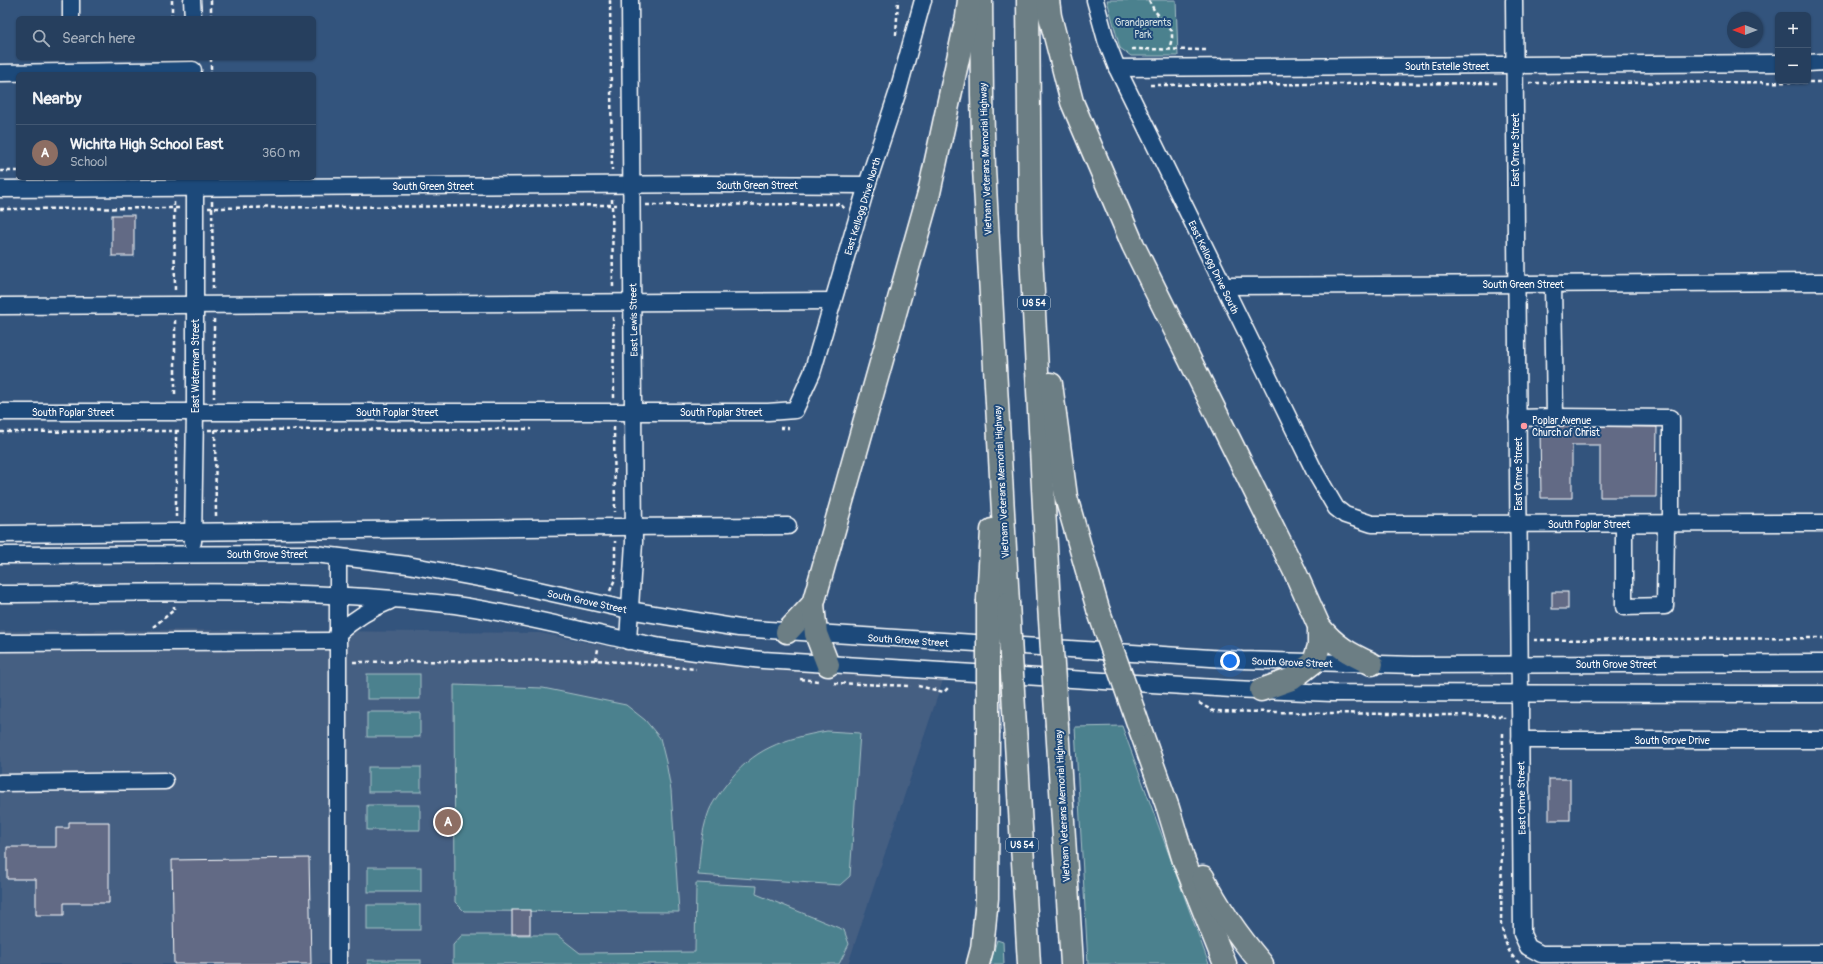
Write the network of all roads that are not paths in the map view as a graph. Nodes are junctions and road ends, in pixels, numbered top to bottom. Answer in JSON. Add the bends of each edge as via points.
{"nodes":[{"id":1,"x":71,"y":0,"type":"edge"},
{"id":2,"x":192,"y":0,"type":"edge"},
{"id":3,"x":630,"y":0,"type":"edge"},
{"id":4,"x":923,"y":0,"type":"edge"},
{"id":5,"x":969,"y":0,"type":"edge"},
{"id":6,"x":981,"y":0,"type":"edge"},
{"id":7,"x":1028,"y":0,"type":"edge"},
{"id":8,"x":1048,"y":0,"type":"edge"},
{"id":9,"x":1095,"y":0,"type":"edge"},
{"id":10,"x":1514,"y":0,"type":"edge"},
{"id":11,"x":71,"y":16,"type":"edge"},
{"id":12,"x":192,"y":16,"type":"edge"},
{"id":13,"x":1823,"y":62,"type":"edge"},
{"id":14,"x":1775,"y":63,"type":"edge"},
{"id":15,"x":1811,"y":63,"type":"edge"},
{"id":16,"x":71,"y":65,"type":"edge"},
{"id":17,"x":1514,"y":65,"type":"junction"},
{"id":18,"x":193,"y":67,"type":"edge"},
{"id":19,"x":1117,"y":68,"type":"junction"},
{"id":20,"x":0,"y":73,"type":"edge"},
{"id":21,"x":195,"y":183,"type":"edge"},
{"id":22,"x":632,"y":185,"type":"junction"},
{"id":23,"x":861,"y":185,"type":"junction"},
{"id":24,"x":0,"y":189,"type":"edge"},
{"id":25,"x":1030,"y":234,"type":"junction"},
{"id":26,"x":1823,"y":282,"type":"edge"},
{"id":27,"x":1516,"y":284,"type":"junction"},
{"id":28,"x":1553,"y":284,"type":"junction"},
{"id":29,"x":1223,"y":286,"type":"junction"},
{"id":30,"x":833,"y":301,"type":"junction"},
{"id":31,"x":632,"y":302,"type":"junction"},
{"id":32,"x":0,"y":306,"type":"edge"},
{"id":33,"x":195,"y":306,"type":"junction"},
{"id":34,"x":633,"y":404,"type":"junction"},
{"id":35,"x":195,"y":406,"type":"junction"},
{"id":36,"x":795,"y":410,"type":"joint"},
{"id":37,"x":0,"y":412,"type":"edge"},
{"id":38,"x":1555,"y":417,"type":"junction"},
{"id":39,"x":1517,"y":418,"type":"junction"},
{"id":40,"x":1356,"y":519,"type":"joint"},
{"id":41,"x":1668,"y":523,"type":"junction"},
{"id":42,"x":1823,"y":523,"type":"edge"},
{"id":43,"x":1518,"y":524,"type":"junction"},
{"id":44,"x":1624,"y":524,"type":"junction"},
{"id":45,"x":634,"y":526,"type":"junction"},
{"id":46,"x":788,"y":526,"type":"dead end"},
{"id":47,"x":193,"y":532,"type":"junction"},
{"id":48,"x":0,"y":534,"type":"edge"},
{"id":49,"x":193,"y":554,"type":"junction"},
{"id":50,"x":0,"y":555,"type":"edge"},
{"id":51,"x":338,"y":556,"type":"junction"},
{"id":52,"x":0,"y":594,"type":"edge"},
{"id":53,"x":337,"y":595,"type":"junction"},
{"id":54,"x":393,"y":599,"type":"junction"},
{"id":55,"x":998,"y":601,"type":"junction"},
{"id":56,"x":813,"y":604,"type":"junction"},
{"id":57,"x":630,"y":610,"type":"junction"},
{"id":58,"x":1319,"y":626,"type":"junction"},
{"id":59,"x":787,"y":632,"type":"junction"},
{"id":60,"x":816,"y":634,"type":"junction"},
{"id":61,"x":337,"y":637,"type":"junction"},
{"id":62,"x":628,"y":641,"type":"junction"},
{"id":63,"x":0,"y":643,"type":"edge"},
{"id":64,"x":1314,"y":662,"type":"junction"},
{"id":65,"x":1823,"y":663,"type":"edge"},
{"id":66,"x":1372,"y":664,"type":"junction"},
{"id":67,"x":1519,"y":664,"type":"junction"},
{"id":68,"x":828,"y":665,"type":"junction"},
{"id":69,"x":1261,"y":690,"type":"junction"},
{"id":70,"x":1519,"y":694,"type":"junction"},
{"id":71,"x":1823,"y":694,"type":"edge"},
{"id":72,"x":1520,"y":740,"type":"junction"},
{"id":73,"x":1823,"y":740,"type":"edge"},
{"id":74,"x":165,"y":781,"type":"dead end"},
{"id":75,"x":0,"y":783,"type":"edge"},
{"id":76,"x":1168,"y":808,"type":"junction"},
{"id":77,"x":1823,"y":953,"type":"edge"},
{"id":78,"x":338,"y":964,"type":"edge"},
{"id":79,"x":978,"y":964,"type":"edge"},
{"id":80,"x":1029,"y":964,"type":"edge"},
{"id":81,"x":1072,"y":964,"type":"edge"},
{"id":82,"x":1225,"y":964,"type":"edge"},
{"id":83,"x":1262,"y":964,"type":"edge"}],
"edges":[{"from":1,"to":11,"type":"street"},
{"from":2,"to":12,"type":"street"},
{"from":3,"to":22,"type":"street","name":"East Lewis Street"},
{"from":4,"to":23,"type":"street","name":"East Kellogg Drive North","via":[[898,91]]},
{"from":5,"to":56,"type":"highway","via":[[929,193]]},
{"from":6,"to":55,"type":"highway","name":"Vietnam Veterans Memorial Highway","via":[[984,168],[997,427]]},
{"from":7,"to":25,"type":"highway","name":"Vietnam Veterans Memorial Highway","number":"US 54"},
{"from":8,"to":58,"type":"highway","via":[[1072,102],[1133,245],[1295,572]]},
{"from":9,"to":19,"type":"street","name":"East Kellogg Drive South"},
{"from":10,"to":17,"type":"street","name":"East Orme Street"},
{"from":13,"to":15,"type":"street"},
{"from":14,"to":17,"type":"street","name":"South Estelle Street"},
{"from":16,"to":18,"type":"street"},
{"from":16,"to":20,"type":"street"},
{"from":17,"to":19,"type":"street","name":"South Estelle Street"},
{"from":17,"to":27,"type":"street","name":"East Orme Street"},
{"from":19,"to":29,"type":"street","name":"East Kellogg Drive South"},
{"from":21,"to":22,"type":"street","name":"South Green Street","via":[[212,188]]},
{"from":21,"to":24,"type":"street","name":"South Green Street"},
{"from":21,"to":33,"type":"street","name":"East Waterman Street"},
{"from":22,"to":23,"type":"street","name":"South Green Street"},
{"from":22,"to":31,"type":"street","name":"East Lewis Street"},
{"from":23,"to":30,"type":"street","name":"East Kellogg Drive North"},
{"from":25,"to":76,"type":"highway","bridge":true,"via":[[1066,497],[1098,609]]},
{"from":25,"to":81,"type":"highway","name":"Vietnam Veterans Memorial Highway","number":"US 54","bridge":true,"via":[[1049,605]]},
{"from":26,"to":28,"type":"street","name":"South Green Street"},
{"from":27,"to":28,"type":"street","name":"South Green Street"},
{"from":27,"to":29,"type":"street","name":"South Green Street"},
{"from":27,"to":39,"type":"street","name":"East Orme Street"},
{"from":28,"to":38,"type":"street"},
{"from":29,"to":40,"type":"street","name":"East Kellogg Drive South","via":[[1315,472],[1336,508]]},
{"from":30,"to":31,"type":"street"},
{"from":30,"to":36,"type":"street","name":"East Kellogg Drive North","via":[[812,373]]},
{"from":31,"to":33,"type":"street"},
{"from":31,"to":34,"type":"street","name":"East Lewis Street"},
{"from":32,"to":33,"type":"street"},
{"from":33,"to":35,"type":"street","name":"East Waterman Street"},
{"from":34,"to":35,"type":"street","name":"South Poplar Street","via":[[215,412]]},
{"from":34,"to":36,"type":"street","name":"South Poplar Street","via":[[768,412]]},
{"from":34,"to":45,"type":"street","name":"East Lewis Street"},
{"from":35,"to":37,"type":"street","name":"South Poplar Street"},
{"from":35,"to":47,"type":"street","name":"East Waterman Street"},
{"from":38,"to":39,"type":"street"},
{"from":38,"to":41,"type":"street","via":[[1671,418]]},
{"from":39,"to":43,"type":"street","name":"East Orme Street"},
{"from":40,"to":43,"type":"street","name":"South Poplar Street","via":[[1372,524]]},
{"from":41,"to":42,"type":"street","name":"South Poplar Street"},
{"from":41,"to":44,"type":"street","name":"South Poplar Street"},
{"from":41,"to":44,"type":"street","via":[[1665,606],[1624,607]]},
{"from":43,"to":44,"type":"street","name":"South Poplar Street"},
{"from":43,"to":67,"type":"street","name":"East Orme Street"},
{"from":45,"to":46,"type":"street"},
{"from":45,"to":47,"type":"street"},
{"from":45,"to":57,"type":"street","name":"East Lewis Street"},
{"from":47,"to":48,"type":"street"},
{"from":47,"to":49,"type":"street","name":"East Waterman Street"},
{"from":49,"to":50,"type":"street","name":"South Grove Street"},
{"from":49,"to":51,"type":"street","name":"South Grove Street"},
{"from":51,"to":53,"type":"street"},
{"from":51,"to":57,"type":"street","name":"South Grove Street","via":[[459,574]]},
{"from":52,"to":53,"type":"street"},
{"from":53,"to":54,"type":"street"},
{"from":53,"to":61,"type":"street"},
{"from":54,"to":61,"type":"street","via":[[371,608],[354,619]]},
{"from":54,"to":62,"type":"street","via":[[458,606],[537,620]]},
{"from":55,"to":79,"type":"highway","bridge":true,"via":[[988,734],[987,898]]},
{"from":55,"to":80,"type":"highway","number":"US 54","bridge":true,"via":[[1015,726]]},
{"from":56,"to":59,"type":"highway"},
{"from":56,"to":60,"type":"highway"},
{"from":57,"to":59,"type":"street","name":"South Grove Street","via":[[731,627]]},
{"from":57,"to":62,"type":"street","name":"East Lewis Street"},
{"from":58,"to":64,"type":"highway","via":[[1319,646]]},
{"from":58,"to":66,"type":"highway","via":[[1346,652]]},
{"from":59,"to":60,"type":"street","name":"South Grove Street"},
{"from":60,"to":64,"type":"street","name":"South Grove Street","via":[[1242,660]]},
{"from":60,"to":68,"type":"highway"},
{"from":61,"to":63,"type":"street"},
{"from":61,"to":78,"type":"street"},
{"from":62,"to":68,"type":"street","via":[[695,653]]},
{"from":64,"to":66,"type":"street","name":"South Grove Street"},
{"from":64,"to":69,"type":"highway","via":[[1292,679]]},
{"from":65,"to":67,"type":"street","name":"South Grove Street"},
{"from":66,"to":67,"type":"street","name":"South Grove Street"},
{"from":67,"to":70,"type":"street","name":"East Orme Street"},
{"from":68,"to":69,"type":"street"},
{"from":69,"to":70,"type":"street"},
{"from":70,"to":71,"type":"street"},
{"from":70,"to":72,"type":"street","name":"East Orme Street"},
{"from":72,"to":73,"type":"street","name":"South Grove Drive"},
{"from":72,"to":77,"type":"street","name":"East Orme Street","via":[[1522,934],[1528,947],[1541,954]]},
{"from":74,"to":75,"type":"street"},
{"from":76,"to":82,"type":"highway","via":[[1184,861]]},
{"from":76,"to":83,"type":"highway","via":[[1213,896],[1238,935]]}]}
